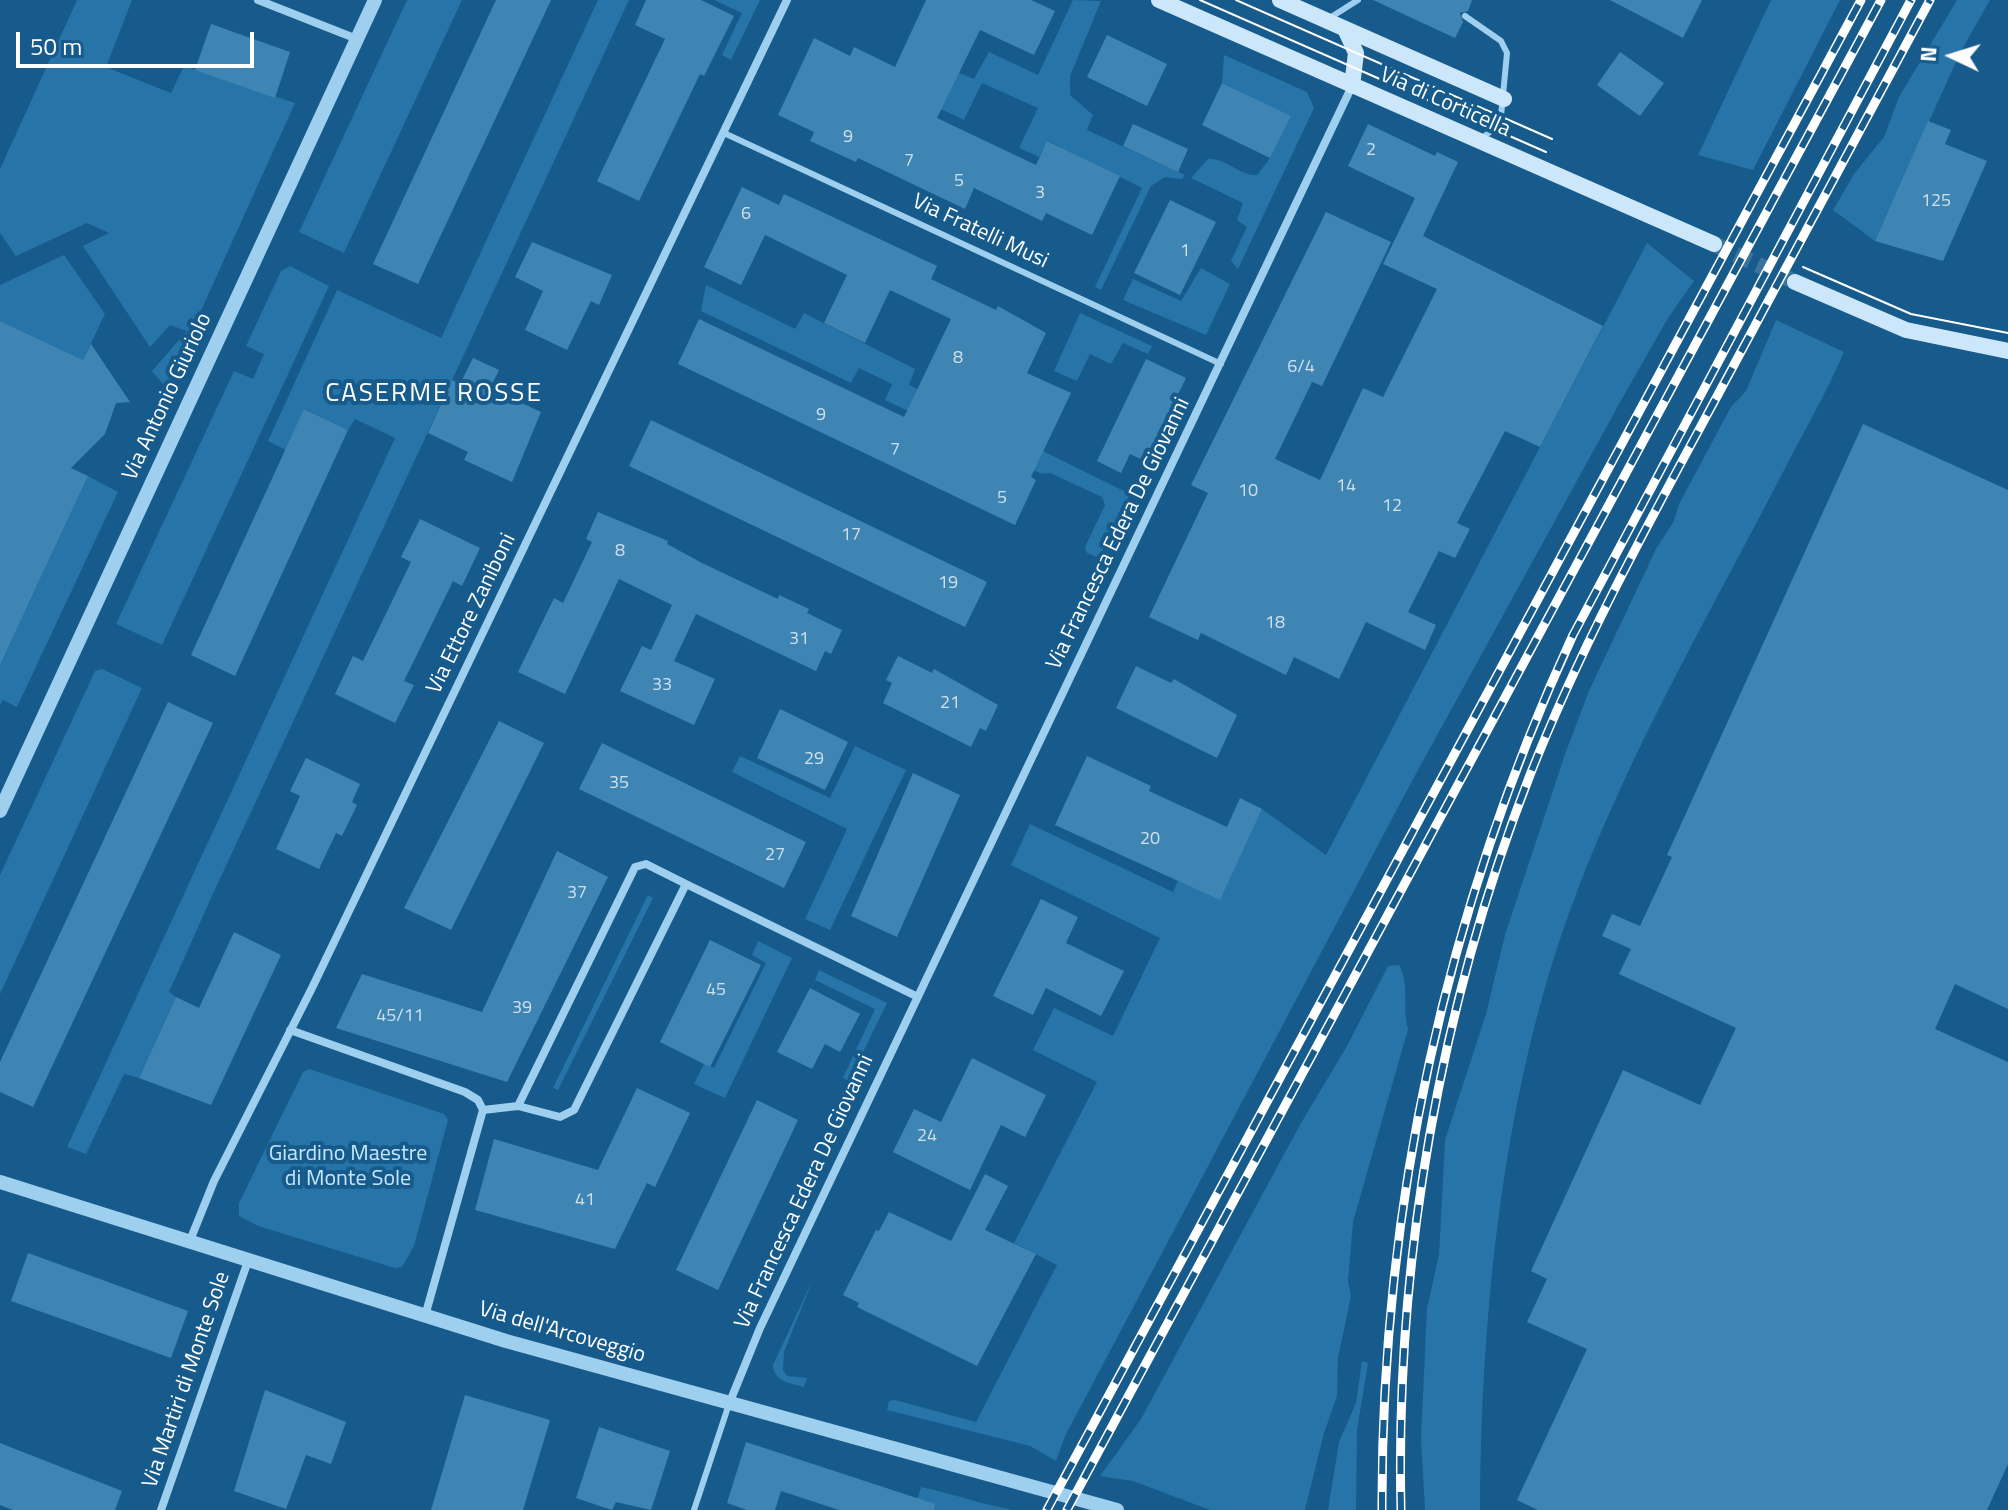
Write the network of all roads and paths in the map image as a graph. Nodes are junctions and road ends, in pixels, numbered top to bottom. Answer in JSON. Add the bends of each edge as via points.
{"nodes":[{"id":1,"x":258,"y":0,"type":"edge"},
{"id":2,"x":375,"y":0,"type":"edge"},
{"id":3,"x":787,"y":0,"type":"edge"},
{"id":4,"x":1159,"y":0,"type":"edge"},
{"id":5,"x":1280,"y":0,"type":"edge"},
{"id":6,"x":1358,"y":0,"type":"edge"},
{"id":7,"x":1465,"y":16,"type":"dead end"},
{"id":8,"x":1326,"y":20,"type":"junction"},
{"id":9,"x":1345,"y":29,"type":"junction"},
{"id":10,"x":357,"y":39,"type":"junction"},
{"id":11,"x":1352,"y":86,"type":"junction"},
{"id":12,"x":1504,"y":99,"type":"junction"},
{"id":13,"x":724,"y":133,"type":"junction"},
{"id":14,"x":1478,"y":141,"type":"junction"},
{"id":15,"x":1714,"y":244,"type":"tunnel mouth"},
{"id":16,"x":1795,"y":282,"type":"tunnel mouth"},
{"id":17,"x":2008,"y":351,"type":"edge"},
{"id":18,"x":1221,"y":364,"type":"junction"},
{"id":19,"x":0,"y":811,"type":"edge"},
{"id":20,"x":686,"y":884,"type":"junction"},
{"id":21,"x":918,"y":997,"type":"junction"},
{"id":22,"x":290,"y":1030,"type":"junction"},
{"id":23,"x":518,"y":1106,"type":"junction"},
{"id":24,"x":483,"y":1110,"type":"junction"},
{"id":25,"x":0,"y":1182,"type":"edge"},
{"id":26,"x":189,"y":1243,"type":"junction"},
{"id":27,"x":248,"y":1261,"type":"junction"},
{"id":28,"x":425,"y":1316,"type":"junction"},
{"id":29,"x":729,"y":1404,"type":"junction"},
{"id":30,"x":161,"y":1510,"type":"edge"},
{"id":31,"x":694,"y":1510,"type":"edge"},
{"id":32,"x":1117,"y":1510,"type":"edge"}],
"edges":[{"from":1,"to":10,"type":"street"},
{"from":2,"to":10,"type":"street","name":"Via Antonio Giuriolo"},
{"from":3,"to":13,"type":"street","name":"Via Ettore Zaniboni"},
{"from":4,"to":11,"type":"main road","name":"Via di Corticella"},
{"from":5,"to":8,"type":"main road","name":"Via di Corticella"},
{"from":6,"to":8,"type":"lane"},
{"from":7,"to":12,"type":"lane","via":[[1501,41],[1507,53]]},
{"from":8,"to":9,"type":"main road","name":"Via di Corticella"},
{"from":9,"to":11,"type":"main road","via":[[1356,53]]},
{"from":9,"to":12,"type":"main road","name":"Via di Corticella"},
{"from":10,"to":19,"type":"street","name":"Via Antonio Giuriolo"},
{"from":11,"to":14,"type":"main road","name":"Via di Corticella"},
{"from":11,"to":18,"type":"street","name":"Via Francesca Edera De Giovanni"},
{"from":12,"to":14,"type":"lane","via":[[1496,127]]},
{"from":13,"to":18,"type":"lane","name":"Via Fratelli Musi"},
{"from":13,"to":22,"type":"street","name":"Via Ettore Zaniboni"},
{"from":14,"to":15,"type":"main road","name":"Via di Corticella"},
{"from":16,"to":17,"type":"main road","via":[[1906,330]]},
{"from":18,"to":21,"type":"street","name":"Via Francesca Edera De Giovanni"},
{"from":20,"to":21,"type":"street"},
{"from":20,"to":23,"type":"street","via":[[574,1110],[560,1117]]},
{"from":20,"to":23,"type":"street","via":[[646,864],[635,867]]},
{"from":21,"to":29,"type":"street","name":"Via Francesca Edera De Giovanni"},
{"from":22,"to":24,"type":"street","via":[[465,1092]]},
{"from":22,"to":26,"type":"street","name":"Via Ettore Zaniboni"},
{"from":23,"to":24,"type":"street"},
{"from":24,"to":28,"type":"street"},
{"from":25,"to":26,"type":"street","name":"Via dell'Arcoveggio"},
{"from":26,"to":27,"type":"street","name":"Via dell'Arcoveggio"},
{"from":27,"to":28,"type":"street","name":"Via dell'Arcoveggio"},
{"from":27,"to":30,"type":"street","name":"Via Martiri di Monte Sole"},
{"from":28,"to":29,"type":"street","name":"Via dell'Arcoveggio"},
{"from":29,"to":31,"type":"lane"},
{"from":29,"to":32,"type":"street","name":"Via dell'Arcoveggio"}]}
